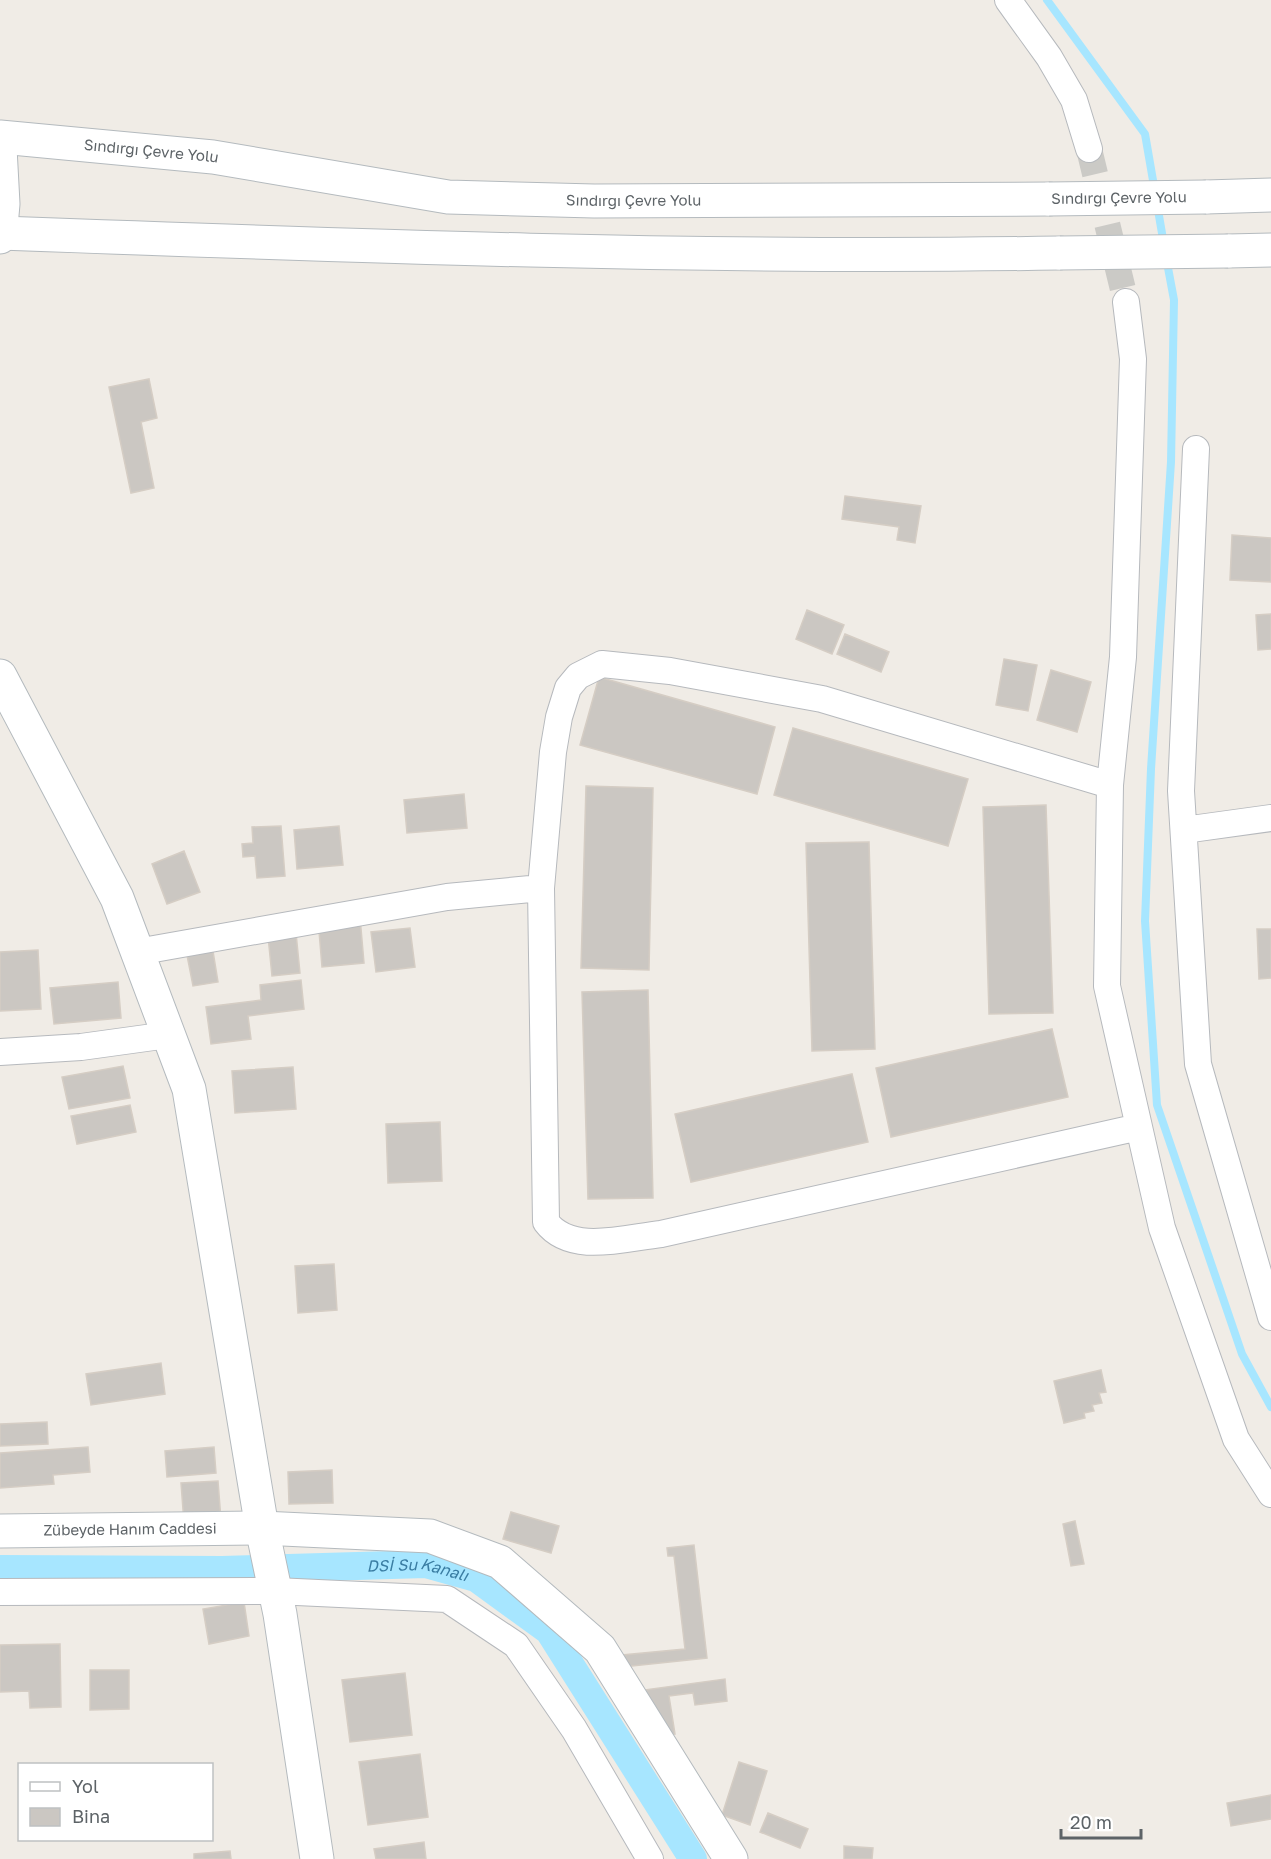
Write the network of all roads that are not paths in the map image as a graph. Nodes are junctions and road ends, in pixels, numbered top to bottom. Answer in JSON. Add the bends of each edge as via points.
{"nodes":[{"id":1,"x":1008,"y":0,"type":"edge"},
{"id":2,"x":0,"y":137,"type":"edge"},
{"id":3,"x":0,"y":148,"type":"edge"},
{"id":4,"x":1089,"y":149,"type":"tunnel mouth"},
{"id":5,"x":1271,"y":195,"type":"edge"},
{"id":6,"x":0,"y":234,"type":"edge"},
{"id":7,"x":1271,"y":250,"type":"edge"},
{"id":8,"x":1126,"y":302,"type":"tunnel mouth"},
{"id":9,"x":1196,"y":449,"type":"dead end"},
{"id":10,"x":0,"y":676,"type":"edge"},
{"id":11,"x":1110,"y":785,"type":"junction"},
{"id":12,"x":1271,"y":818,"type":"edge"},
{"id":13,"x":1184,"y":830,"type":"junction"},
{"id":14,"x":541,"y":888,"type":"junction"},
{"id":15,"x":137,"y":952,"type":"junction"},
{"id":16,"x":168,"y":1035,"type":"junction"},
{"id":17,"x":0,"y":1052,"type":"edge"},
{"id":18,"x":1139,"y":1127,"type":"junction"},
{"id":19,"x":1271,"y":1317,"type":"edge"},
{"id":20,"x":1271,"y":1494,"type":"edge"},
{"id":21,"x":262,"y":1528,"type":"junction"},
{"id":22,"x":0,"y":1531,"type":"edge"},
{"id":23,"x":275,"y":1591,"type":"junction"},
{"id":24,"x":0,"y":1592,"type":"edge"},
{"id":25,"x":317,"y":1859,"type":"edge"},
{"id":26,"x":650,"y":1859,"type":"edge"},
{"id":27,"x":731,"y":1859,"type":"edge"}],
"edges":[{"from":1,"to":4,"type":"street","via":[[1074,99]]},
{"from":2,"to":5,"type":"main road","name":"Sındırgı Çevre Yolu","bridge":true,"via":[[213,157],[448,197],[594,201]]},
{"from":3,"to":6,"type":"main road"},
{"from":6,"to":7,"type":"main road","bridge":true,"via":[[445,250],[934,256]]},
{"from":8,"to":11,"type":"street","via":[[1133,359],[1124,645]]},
{"from":9,"to":13,"type":"street","via":[[1181,791]]},
{"from":10,"to":15,"type":"main road","via":[[117,898]]},
{"from":11,"to":14,"type":"street","via":[[822,699],[670,671],[602,664],[589,668],[568,688],[559,717]]},
{"from":11,"to":18,"type":"street","via":[[1107,986]]},
{"from":12,"to":13,"type":"street"},
{"from":13,"to":19,"type":"street","via":[[1198,1064]]},
{"from":14,"to":15,"type":"street","via":[[447,897]]},
{"from":14,"to":18,"type":"street","via":[[546,1222],[560,1237],[570,1241],[661,1234]]},
{"from":15,"to":16,"type":"main road"},
{"from":16,"to":17,"type":"street","via":[[81,1047]]},
{"from":16,"to":21,"type":"main road","via":[[189,1089]]},
{"from":18,"to":20,"type":"street","via":[[1162,1228],[1236,1439]]},
{"from":21,"to":22,"type":"main road","name":"Zübeyde Hanım Caddesi"},
{"from":21,"to":23,"type":"main road"},
{"from":21,"to":27,"type":"main road","name":"Zübeyde Hanım Caddesi","via":[[430,1536],[500,1562],[600,1649]]},
{"from":23,"to":24,"type":"street"},
{"from":23,"to":25,"type":"main road"},
{"from":23,"to":26,"type":"street","via":[[447,1599],[516,1645],[574,1728]]}]}
